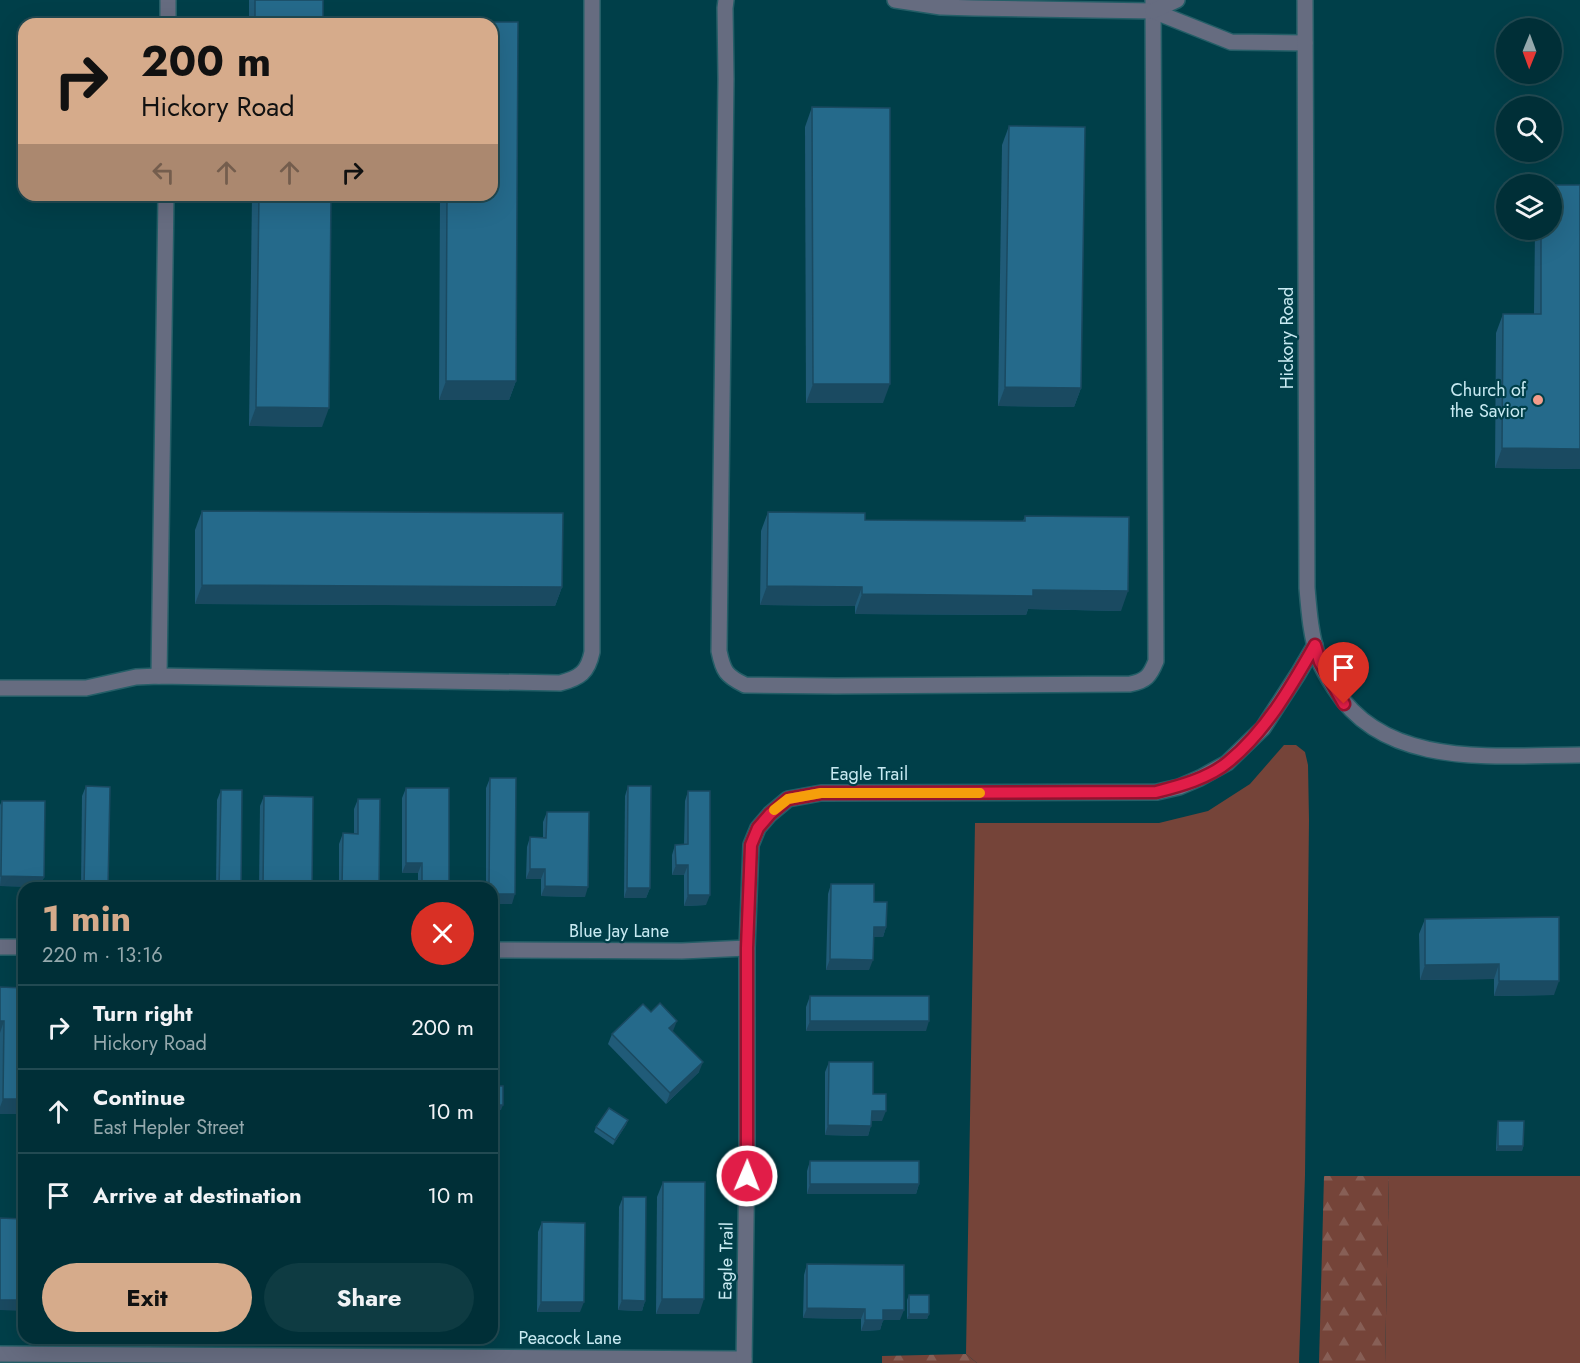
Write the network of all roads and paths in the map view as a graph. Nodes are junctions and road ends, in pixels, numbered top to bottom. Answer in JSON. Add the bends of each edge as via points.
{"nodes":[{"id":1,"x":168,"y":0,"type":"edge"},
{"id":2,"x":592,"y":0,"type":"edge"},
{"id":3,"x":726,"y":0,"type":"edge"},
{"id":4,"x":895,"y":0,"type":"edge"},
{"id":5,"x":1177,"y":0,"type":"edge"},
{"id":6,"x":1305,"y":0,"type":"edge"},
{"id":7,"x":1153,"y":5,"type":"edge"},
{"id":8,"x":168,"y":18,"type":"edge"},
{"id":9,"x":1305,"y":42,"type":"junction"},
{"id":10,"x":166,"y":201,"type":"edge"},
{"id":11,"x":1315,"y":645,"type":"junction"},
{"id":12,"x":159,"y":676,"type":"junction"},
{"id":13,"x":0,"y":688,"type":"edge"},
{"id":14,"x":1580,"y":755,"type":"edge"},
{"id":15,"x":0,"y":947,"type":"edge"},
{"id":16,"x":18,"y":947,"type":"edge"},
{"id":17,"x":747,"y":948,"type":"junction"},
{"id":18,"x":498,"y":950,"type":"edge"},
{"id":19,"x":0,"y":1354,"type":"edge"},
{"id":20,"x":744,"y":1361,"type":"edge"}],
"edges":[{"from":1,"to":8,"type":"street"},
{"from":2,"to":12,"type":"street","via":[[590,663],[574,680],[560,683]]},
{"from":3,"to":7,"type":"street","via":[[719,651],[722,667],[732,679],[745,685],[1130,684],[1142,682],[1151,673],[1156,661]]},
{"from":4,"to":7,"type":"street","via":[[963,8]]},
{"from":5,"to":7,"type":"street"},
{"from":6,"to":9,"type":"street","name":"Hickory Road"},
{"from":7,"to":9,"type":"street","via":[[1231,42]]},
{"from":9,"to":11,"type":"street","name":"Hickory Road","via":[[1307,588]]},
{"from":10,"to":12,"type":"street"},
{"from":11,"to":14,"type":"street","name":"Hickory Road","via":[[1325,674],[1344,704],[1372,727],[1402,743],[1446,754],[1474,756]]},
{"from":11,"to":17,"type":"street","name":"Eagle Trail","via":[[1263,728],[1227,764],[1179,787],[1156,792],[821,793],[788,799],[758,828],[751,845]]},
{"from":12,"to":13,"type":"street","via":[[86,688]]},
{"from":15,"to":16,"type":"street"},
{"from":17,"to":18,"type":"street","name":"Blue Jay Lane"},
{"from":17,"to":20,"type":"street","name":"Eagle Trail"},
{"from":19,"to":20,"type":"street","name":"Peacock Lane"}]}
